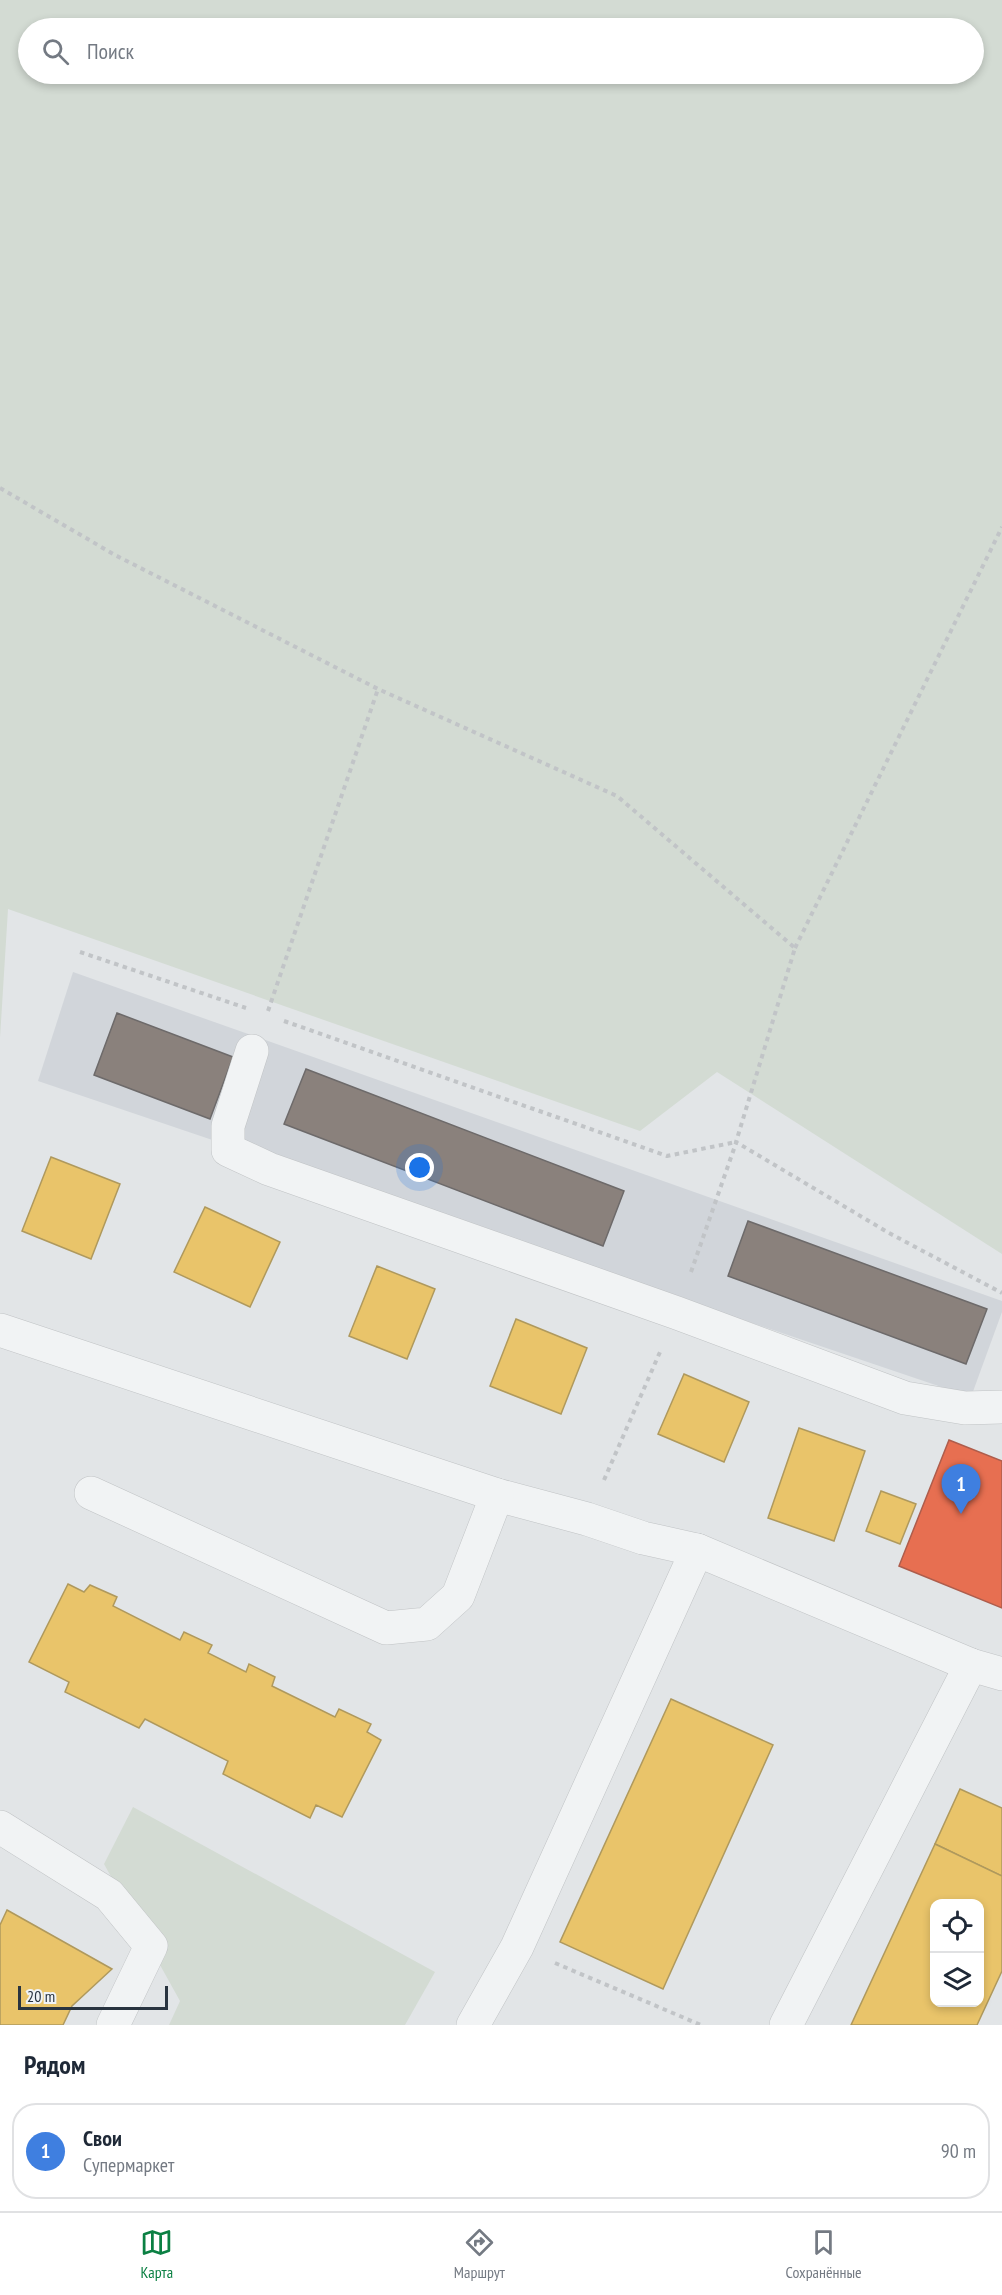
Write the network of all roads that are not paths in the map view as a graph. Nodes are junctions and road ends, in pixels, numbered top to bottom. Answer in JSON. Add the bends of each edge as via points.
{"nodes":[{"id":1,"x":252,"y":1051,"type":"road end"},
{"id":2,"x":0,"y":1330,"type":"edge"},
{"id":3,"x":1002,"y":1407,"type":"edge"},
{"id":4,"x":91,"y":1492,"type":"dead end"},
{"id":5,"x":497,"y":1496,"type":"junction"},
{"id":6,"x":697,"y":1550,"type":"junction"},
{"id":7,"x":970,"y":1665,"type":"junction"},
{"id":8,"x":1002,"y":1674,"type":"edge"},
{"id":9,"x":0,"y":1827,"type":"edge"},
{"id":10,"x":113,"y":2025,"type":"edge"},
{"id":11,"x":473,"y":2025,"type":"edge"},
{"id":12,"x":786,"y":2025,"type":"edge"}],
"edges":[{"from":1,"to":3,"type":"lane","via":[[228,1126],[228,1150],[269,1169],[905,1398],[965,1408]]},
{"from":2,"to":5,"type":"lane"},
{"from":4,"to":5,"type":"lane","via":[[386,1628],[427,1624],[458,1596]]},
{"from":5,"to":6,"type":"lane"},
{"from":6,"to":7,"type":"lane"},
{"from":6,"to":11,"type":"lane","via":[[517,1947]]},
{"from":7,"to":8,"type":"lane"},
{"from":7,"to":12,"type":"lane"},
{"from":9,"to":10,"type":"lane","via":[[109,1894],[151,1946]]}]}
